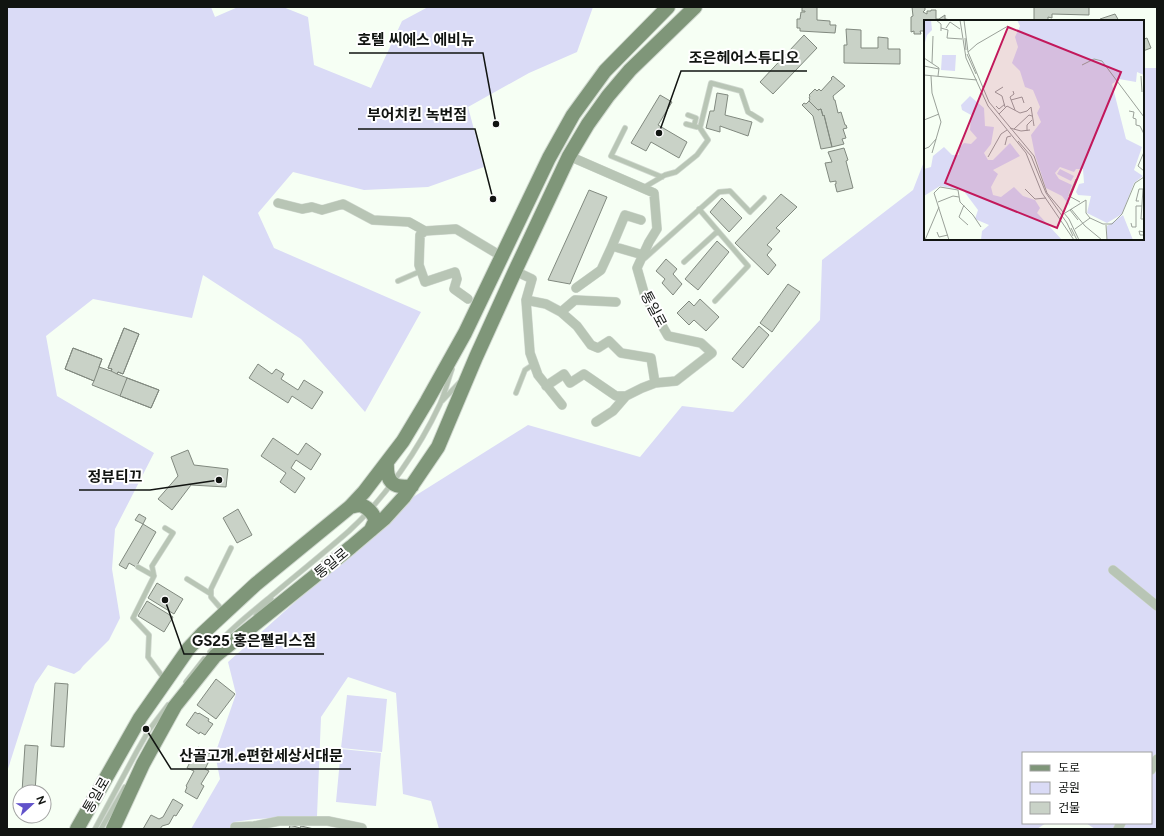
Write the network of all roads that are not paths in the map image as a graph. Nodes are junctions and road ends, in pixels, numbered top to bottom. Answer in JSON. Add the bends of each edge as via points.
{"nodes":[{"id":1,"x":668,"y":7,"type":"edge"},
{"id":2,"x":695,"y":7,"type":"edge"},
{"id":3,"x":688,"y":115,"type":"dead end"},
{"id":4,"x":761,"y":120,"type":"dead end"},
{"id":5,"x":686,"y":124,"type":"dead end"},
{"id":6,"x":694,"y":126,"type":"junction"},
{"id":7,"x":625,"y":128,"type":"dead end"},
{"id":8,"x":700,"y":128,"type":"junction"},
{"id":9,"x":569,"y":156,"type":"junction"},
{"id":10,"x":662,"y":177,"type":"junction"},
{"id":11,"x":643,"y":188,"type":"junction"},
{"id":12,"x":764,"y":198,"type":"dead end"},
{"id":13,"x":278,"y":203,"type":"dead end"},
{"id":14,"x":699,"y":209,"type":"junction"},
{"id":15,"x":641,"y":220,"type":"dead end"},
{"id":16,"x":424,"y":231,"type":"junction"},
{"id":17,"x":718,"y":231,"type":"junction"},
{"id":18,"x":612,"y":246,"type":"junction"},
{"id":19,"x":501,"y":256,"type":"junction"},
{"id":20,"x":641,"y":259,"type":"junction"},
{"id":21,"x":684,"y":262,"type":"dead end"},
{"id":22,"x":421,"y":271,"type":"junction"},
{"id":23,"x":515,"y":271,"type":"junction"},
{"id":24,"x":398,"y":282,"type":"dead end"},
{"id":25,"x":576,"y":288,"type":"dead end"},
{"id":26,"x":468,"y":299,"type":"dead end"},
{"id":27,"x":526,"y":300,"type":"junction"},
{"id":28,"x":715,"y":301,"type":"dead end"},
{"id":29,"x":616,"y":302,"type":"dead end"},
{"id":30,"x":561,"y":312,"type":"junction"},
{"id":31,"x":465,"y":333,"type":"junction"},
{"id":32,"x":534,"y":364,"type":"junction"},
{"id":33,"x":468,"y":374,"type":"junction"},
{"id":34,"x":655,"y":383,"type":"junction"},
{"id":35,"x":546,"y":386,"type":"junction"},
{"id":36,"x":516,"y":394,"type":"dead end"},
{"id":37,"x":626,"y":396,"type":"junction"},
{"id":38,"x":441,"y":402,"type":"junction"},
{"id":39,"x":562,"y":405,"type":"dead end"},
{"id":40,"x":596,"y":422,"type":"dead end"},
{"id":41,"x":387,"y":462,"type":"junction"},
{"id":42,"x":392,"y":483,"type":"junction"},
{"id":43,"x":412,"y":486,"type":"junction"},
{"id":44,"x":350,"y":507,"type":"junction"},
{"id":45,"x":369,"y":510,"type":"junction"},
{"id":46,"x":165,"y":528,"type":"dead end"},
{"id":47,"x":371,"y":530,"type":"junction"},
{"id":48,"x":231,"y":548,"type":"dead end"},
{"id":49,"x":138,"y":567,"type":"dead end"},
{"id":50,"x":1113,"y":570,"type":"dead end"},
{"id":51,"x":154,"y":576,"type":"junction"},
{"id":52,"x":187,"y":579,"type":"dead end"},
{"id":53,"x":282,"y":587,"type":"junction"},
{"id":54,"x":211,"y":594,"type":"junction"},
{"id":55,"x":1157,"y":606,"type":"edge"},
{"id":56,"x":225,"y":613,"type":"junction"},
{"id":57,"x":230,"y":644,"type":"junction"},
{"id":58,"x":166,"y":680,"type":"junction"},
{"id":59,"x":182,"y":687,"type":"dead end"},
{"id":60,"x":172,"y":700,"type":"dead end"},
{"id":61,"x":1157,"y":759,"type":"edge"},
{"id":62,"x":143,"y":764,"type":"junction"},
{"id":63,"x":1152,"y":768,"type":"edge"},
{"id":64,"x":131,"y":779,"type":"dead end"},
{"id":65,"x":126,"y":785,"type":"dead end"},
{"id":66,"x":362,"y":828,"type":"dead end"},
{"id":67,"x":76,"y":829,"type":"edge"},
{"id":68,"x":95,"y":829,"type":"edge"},
{"id":69,"x":101,"y":829,"type":"edge"},
{"id":70,"x":113,"y":829,"type":"edge"},
{"id":71,"x":235,"y":829,"type":"edge"}],
"edges":[{"from":1,"to":19,"type":"main road","name":"통일로","via":[[605,71],[573,115]]},
{"from":2,"to":9,"type":"main road","name":"통일로","via":[[630,70],[608,96]]},
{"from":3,"to":6,"type":"lane","via":[[696,118]]},
{"from":4,"to":8,"type":"lane","via":[[748,112],[741,91],[711,83]]},
{"from":5,"to":6,"type":"lane"},
{"from":6,"to":8,"type":"lane"},
{"from":7,"to":10,"type":"lane","via":[[611,156]]},
{"from":8,"to":10,"type":"lane","via":[[708,140],[697,155],[676,172]]},
{"from":9,"to":11,"type":"street"},
{"from":9,"to":23,"type":"main road","name":"통일로"},
{"from":10,"to":11,"type":"lane"},
{"from":11,"to":20,"type":"street","via":[[654,193],[657,229]]},
{"from":12,"to":14,"type":"lane","via":[[750,212],[730,191],[719,192]]},
{"from":13,"to":16,"type":"street","via":[[302,209],[312,207],[322,210],[343,204],[373,220],[409,222]]},
{"from":14,"to":17,"type":"lane"},
{"from":14,"to":20,"type":"lane"},
{"from":15,"to":18,"type":"street","via":[[625,215]]},
{"from":16,"to":19,"type":"street","via":[[456,229]]},
{"from":16,"to":22,"type":"street","via":[[420,236]]},
{"from":17,"to":21,"type":"lane"},
{"from":17,"to":28,"type":"lane","via":[[748,266]]},
{"from":18,"to":20,"type":"street"},
{"from":18,"to":25,"type":"street","via":[[601,270]]},
{"from":19,"to":31,"type":"main road","name":"통일로"},
{"from":20,"to":34,"type":"street","name":"통일로","via":[[637,268],[645,296],[668,336],[701,343],[712,353],[676,381]]},
{"from":22,"to":24,"type":"lane"},
{"from":22,"to":26,"type":"street","via":[[426,282],[455,272],[457,279],[454,289]]},
{"from":23,"to":27,"type":"street","via":[[532,279]]},
{"from":23,"to":33,"type":"main road","name":"통일로"},
{"from":27,"to":30,"type":"street","via":[[546,304]]},
{"from":27,"to":32,"type":"street","via":[[530,353]]},
{"from":29,"to":30,"type":"street","via":[[575,300]]},
{"from":30,"to":34,"type":"street","via":[[578,326],[591,345],[598,348],[609,341],[621,354],[651,358]]},
{"from":31,"to":38,"type":"lane"},
{"from":31,"to":41,"type":"main road","name":"통일로","via":[[415,422]]},
{"from":32,"to":35,"type":"street"},
{"from":32,"to":36,"type":"lane","via":[[525,370]]},
{"from":33,"to":38,"type":"lane"},
{"from":33,"to":43,"type":"main road","name":"통일로","via":[[438,447]]},
{"from":34,"to":37,"type":"street","name":"통일로"},
{"from":35,"to":37,"type":"street","via":[[564,374],[570,383],[584,374],[616,396]]},
{"from":35,"to":39,"type":"street"},
{"from":37,"to":40,"type":"street","name":"통일로","via":[[613,411]]},
{"from":38,"to":42,"type":"lane","via":[[422,438]]},
{"from":41,"to":42,"type":"main road","via":[[386,472]]},
{"from":41,"to":44,"type":"main road","name":"통일로"},
{"from":42,"to":43,"type":"main road","via":[[398,487]]},
{"from":42,"to":45,"type":"lane"},
{"from":43,"to":47,"type":"main road","name":"통일로","via":[[390,513]]},
{"from":44,"to":45,"type":"main road","via":[[358,505]]},
{"from":44,"to":56,"type":"main road","name":"통일로","via":[[256,584]]},
{"from":45,"to":47,"type":"main road","via":[[375,521]]},
{"from":45,"to":53,"type":"lane"},
{"from":46,"to":51,"type":"lane","via":[[173,533],[152,566]]},
{"from":47,"to":57,"type":"main road","name":"통일로"},
{"from":48,"to":54,"type":"lane","via":[[210,588]]},
{"from":49,"to":51,"type":"lane"},
{"from":50,"to":55,"type":"street"},
{"from":51,"to":58,"type":"lane","via":[[133,618],[149,635],[148,657]]},
{"from":52,"to":54,"type":"lane"},
{"from":53,"to":57,"type":"lane"},
{"from":53,"to":59,"type":"lane","via":[[223,637]]},
{"from":54,"to":56,"type":"lane"},
{"from":56,"to":58,"type":"main road","name":"통일로","via":[[189,648]]},
{"from":57,"to":62,"type":"main road","name":"통일로","via":[[215,656],[175,706]]},
{"from":58,"to":67,"type":"main road","name":"통일로","via":[[140,718]]},
{"from":60,"to":68,"type":"lane","via":[[136,751]]},
{"from":61,"to":63,"type":"street"},
{"from":62,"to":64,"type":"lane"},
{"from":62,"to":70,"type":"main road","name":"통일로"},
{"from":65,"to":69,"type":"lane"},
{"from":66,"to":71,"type":"street","via":[[328,822],[279,821]]}]}
